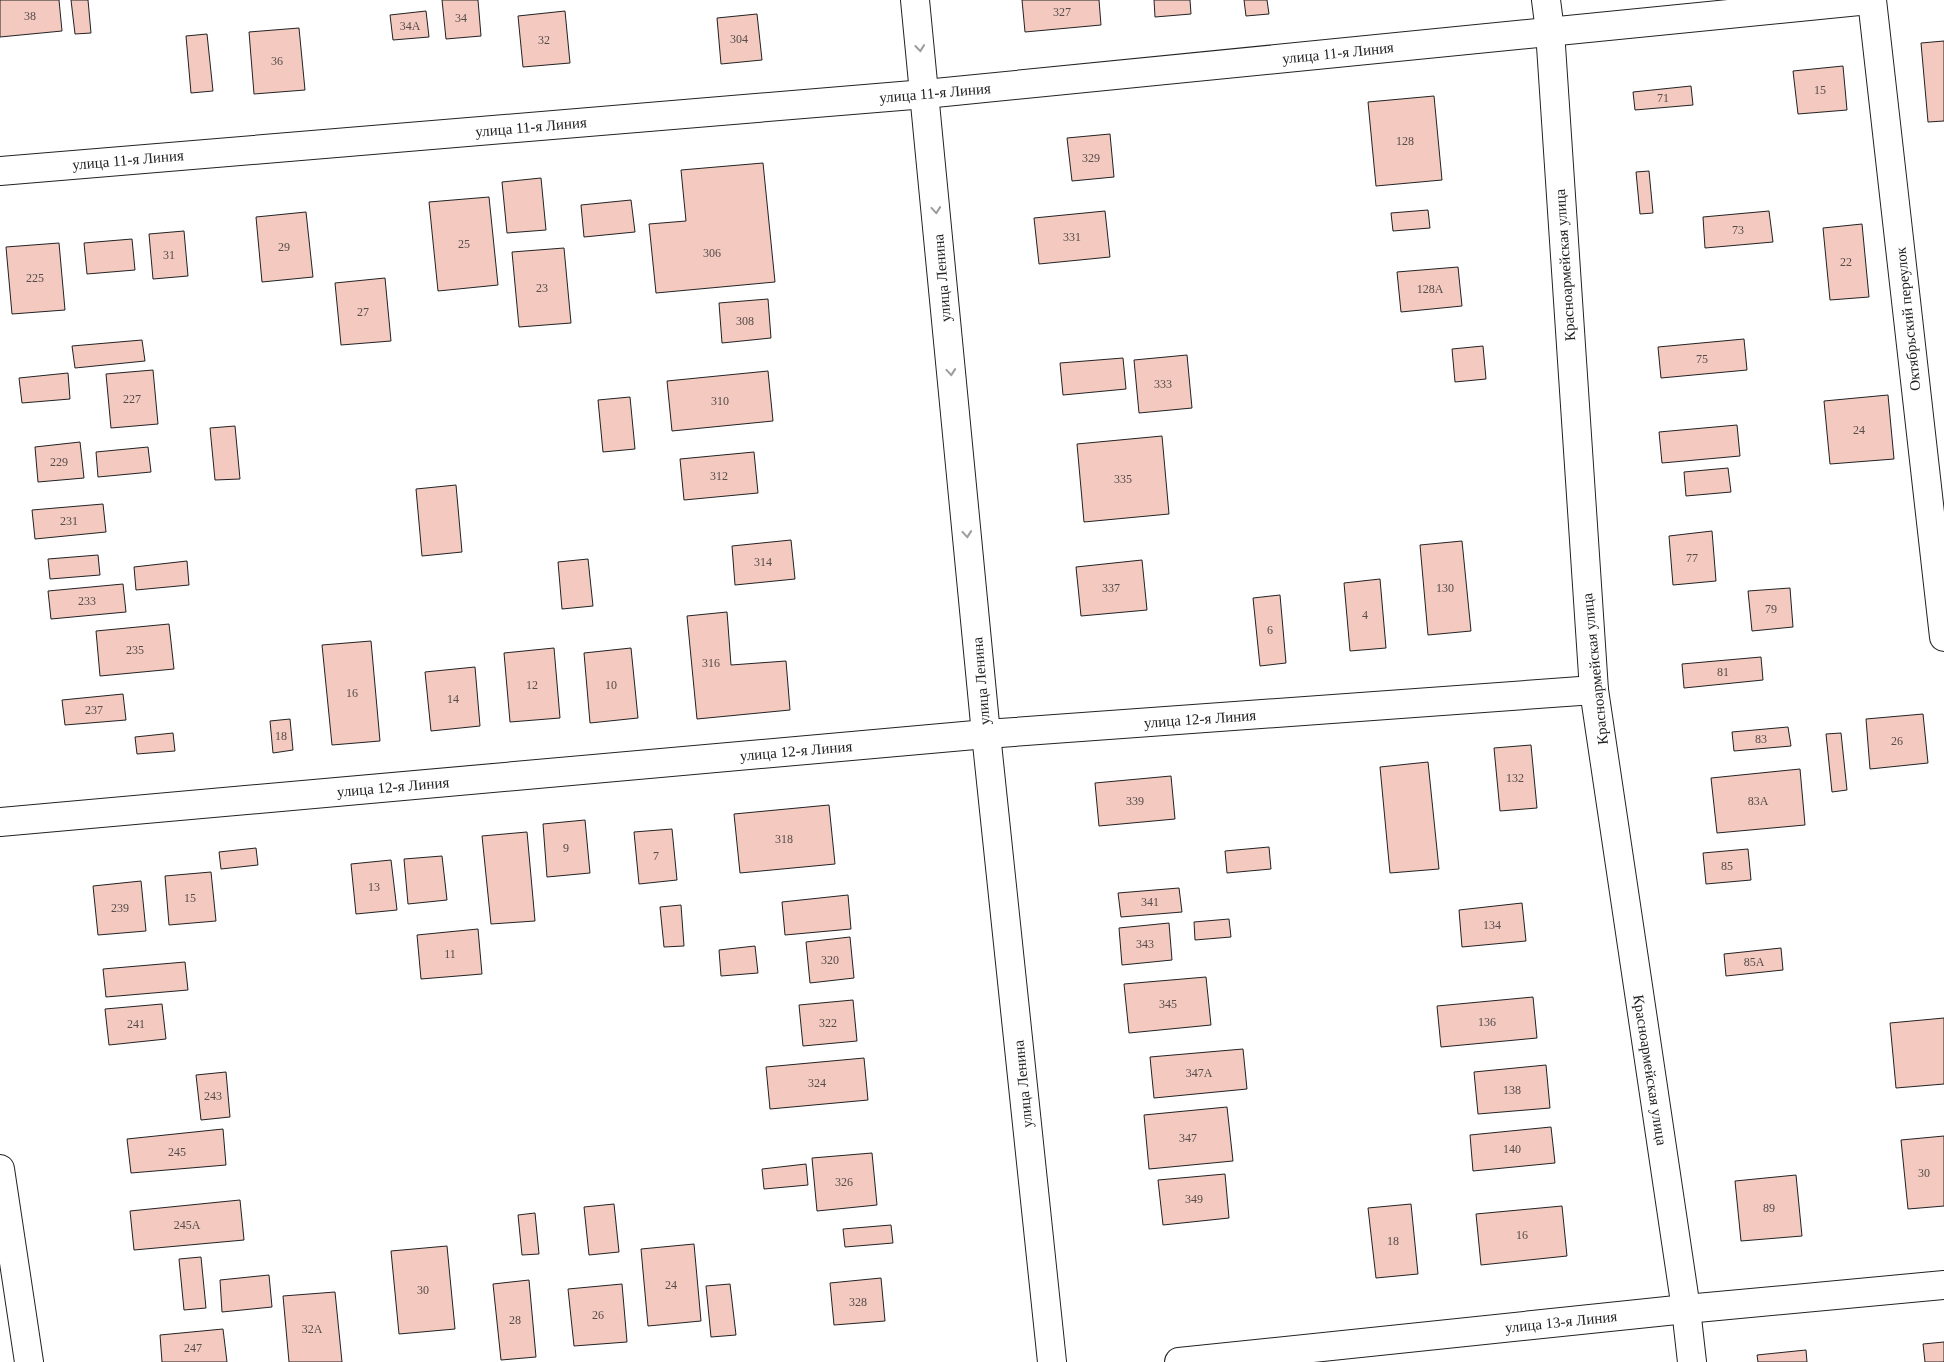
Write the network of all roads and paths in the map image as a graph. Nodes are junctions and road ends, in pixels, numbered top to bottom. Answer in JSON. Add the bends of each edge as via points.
{"nodes":[{"id":1,"x":915,"y":0,"type":"edge"},
{"id":2,"x":1546,"y":0,"type":"edge"},
{"id":3,"x":1870,"y":0,"type":"edge"},
{"id":4,"x":1550,"y":31,"type":"junction"},
{"id":5,"x":925,"y":94,"type":"junction"},
{"id":6,"x":0,"y":171,"type":"edge"},
{"id":7,"x":1944,"y":637,"type":"edge"},
{"id":8,"x":1594,"y":690,"type":"junction"},
{"id":9,"x":986,"y":734,"type":"junction"},
{"id":10,"x":0,"y":822,"type":"edge"},
{"id":11,"x":0,"y":1169,"type":"edge"},
{"id":12,"x":1944,"y":1285,"type":"edge"},
{"id":13,"x":1686,"y":1308,"type":"junction"},
{"id":14,"x":29,"y":1362,"type":"edge"},
{"id":15,"x":1052,"y":1362,"type":"edge"},
{"id":16,"x":1179,"y":1362,"type":"edge"},
{"id":17,"x":1692,"y":1362,"type":"edge"}],
"edges":[{"from":1,"to":5,"type":"street","name":"улица Ленина","one_way":true},
{"from":2,"to":4,"type":"street","name":"Красноармейская улица"},
{"from":3,"to":4,"type":"street","name":"улица 11-я Линия"},
{"from":3,"to":7,"type":"street","name":"Октябрьский переулок"},
{"from":4,"to":5,"type":"street","name":"улица 11-я Линия"},
{"from":4,"to":8,"type":"street","name":"Красноармейская улица"},
{"from":5,"to":6,"type":"street","name":"улица 11-я Линия"},
{"from":5,"to":9,"type":"street","name":"улица Ленина","one_way":true},
{"from":8,"to":9,"type":"street","name":"улица 12-я Линия"},
{"from":8,"to":13,"type":"street","name":"Красноармейская улица"},
{"from":9,"to":10,"type":"street","name":"улица 12-я Линия"},
{"from":9,"to":15,"type":"street","name":"улица Ленина"},
{"from":11,"to":14,"type":"street"},
{"from":12,"to":13,"type":"street","name":"улица 13-я Линия"},
{"from":13,"to":16,"type":"street","name":"улица 13-я Линия"},
{"from":13,"to":17,"type":"street","name":"Красноармейская улица"}]}
